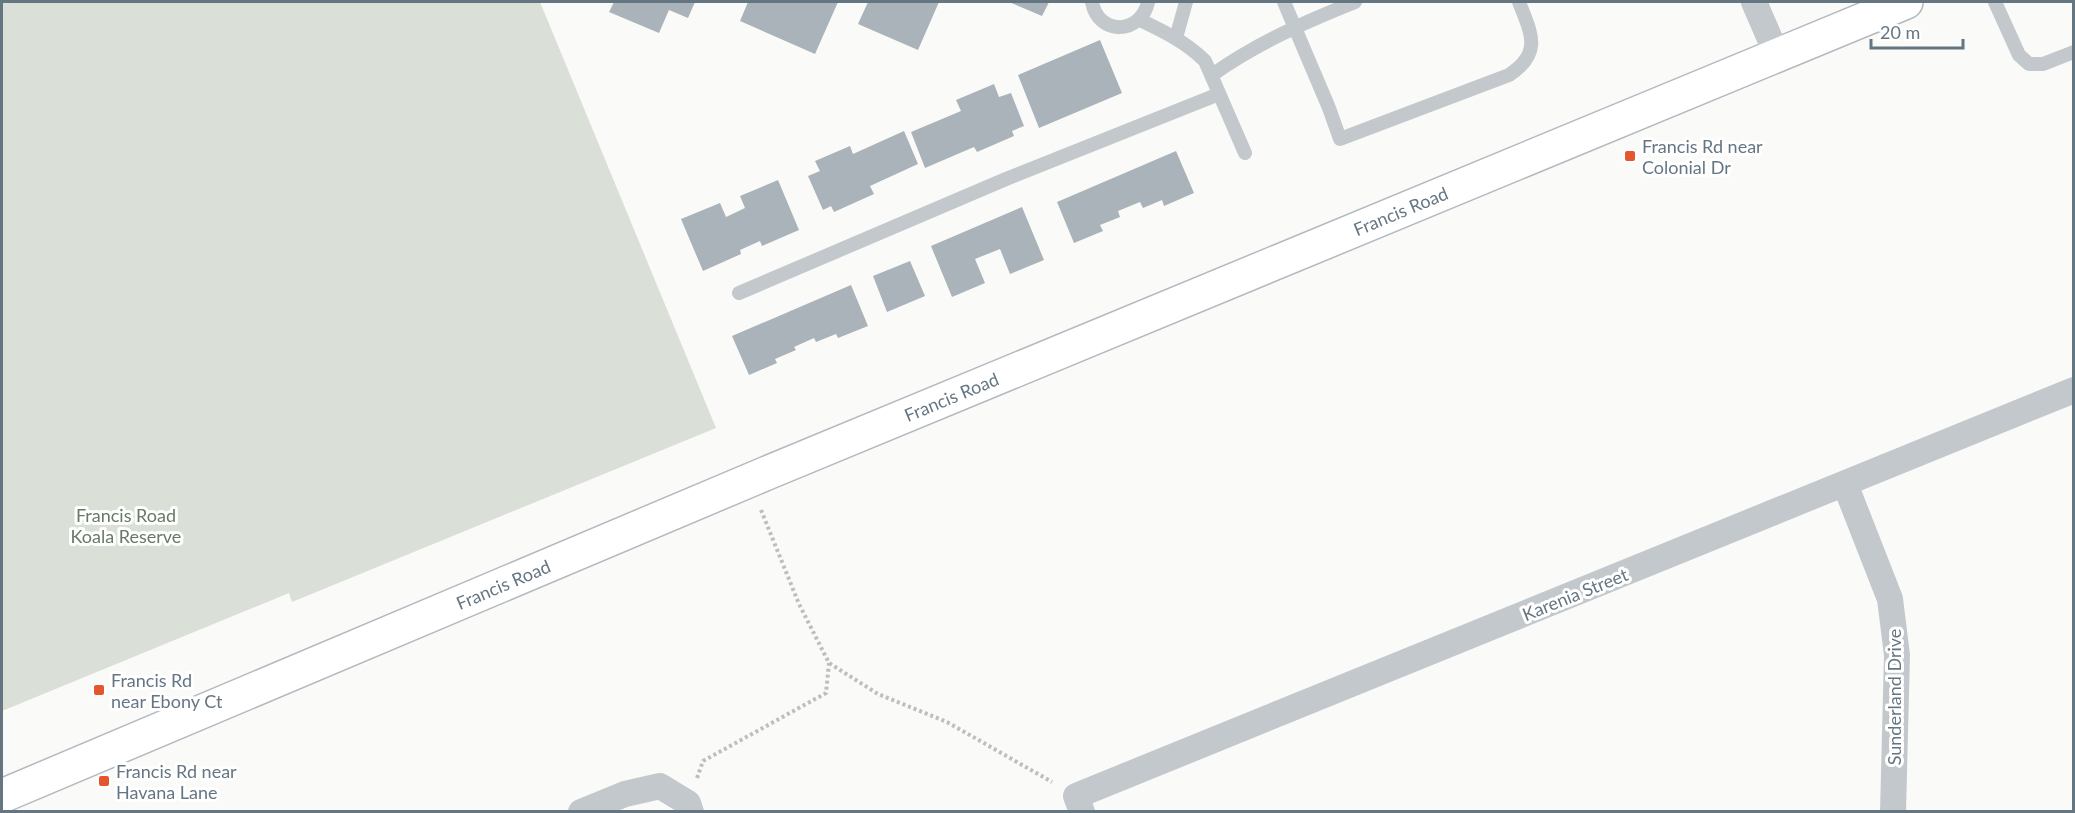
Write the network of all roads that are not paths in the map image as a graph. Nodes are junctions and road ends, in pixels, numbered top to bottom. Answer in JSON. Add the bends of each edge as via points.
{"nodes":[{"id":1,"x":1092,"y":2,"type":"edge"},
{"id":2,"x":1148,"y":2,"type":"edge"},
{"id":3,"x":1186,"y":2,"type":"edge"},
{"id":4,"x":1284,"y":2,"type":"edge"},
{"id":5,"x":1355,"y":2,"type":"edge"},
{"id":6,"x":1519,"y":2,"type":"edge"},
{"id":7,"x":1754,"y":2,"type":"edge"},
{"id":8,"x":1906,"y":2,"type":"edge"},
{"id":9,"x":1995,"y":2,"type":"edge"},
{"id":10,"x":1140,"y":20,"type":"junction"},
{"id":11,"x":1294,"y":26,"type":"junction"},
{"id":12,"x":1176,"y":38,"type":"junction"},
{"id":13,"x":2073,"y":52,"type":"edge"},
{"id":14,"x":1777,"y":55,"type":"junction"},
{"id":15,"x":1212,"y":75,"type":"junction"},
{"id":16,"x":1219,"y":94,"type":"junction"},
{"id":17,"x":1245,"y":153,"type":"dead end"},
{"id":18,"x":740,"y":292,"type":"dead end"},
{"id":19,"x":2073,"y":390,"type":"edge"},
{"id":20,"x":1845,"y":484,"type":"junction"},
{"id":21,"x":2,"y":796,"type":"edge"},
{"id":22,"x":1079,"y":804,"type":"edge"},
{"id":23,"x":689,"y":807,"type":"edge"},
{"id":24,"x":581,"y":812,"type":"edge"},
{"id":25,"x":1893,"y":812,"type":"edge"}],
"edges":[{"from":1,"to":10,"type":"lane","via":[[1095,13],[1110,26],[1120,28]]},
{"from":2,"to":10,"type":"lane"},
{"from":3,"to":12,"type":"lane"},
{"from":4,"to":11,"type":"lane"},
{"from":5,"to":11,"type":"lane"},
{"from":6,"to":11,"type":"lane","via":[[1533,41],[1526,61],[1518,69],[1340,139]]},
{"from":7,"to":14,"type":"street"},
{"from":8,"to":14,"type":"main road","name":"Francis Road"},
{"from":9,"to":13,"type":"lane","via":[[2019,55],[2029,64],[2043,64]]},
{"from":10,"to":12,"type":"lane"},
{"from":11,"to":15,"type":"lane"},
{"from":12,"to":15,"type":"lane","via":[[1204,61]]},
{"from":14,"to":21,"type":"main road","name":"Francis Road","via":[[750,480]]},
{"from":15,"to":16,"type":"lane"},
{"from":16,"to":17,"type":"lane"},
{"from":16,"to":18,"type":"lane"},
{"from":19,"to":20,"type":"street","name":"Karenia Street"},
{"from":20,"to":22,"type":"street","name":"Karenia Street"},
{"from":20,"to":25,"type":"street","name":"Sunderland Drive","via":[[1890,599],[1897,655]]},
{"from":23,"to":24,"type":"street","via":[[660,786],[625,794]]}]}
